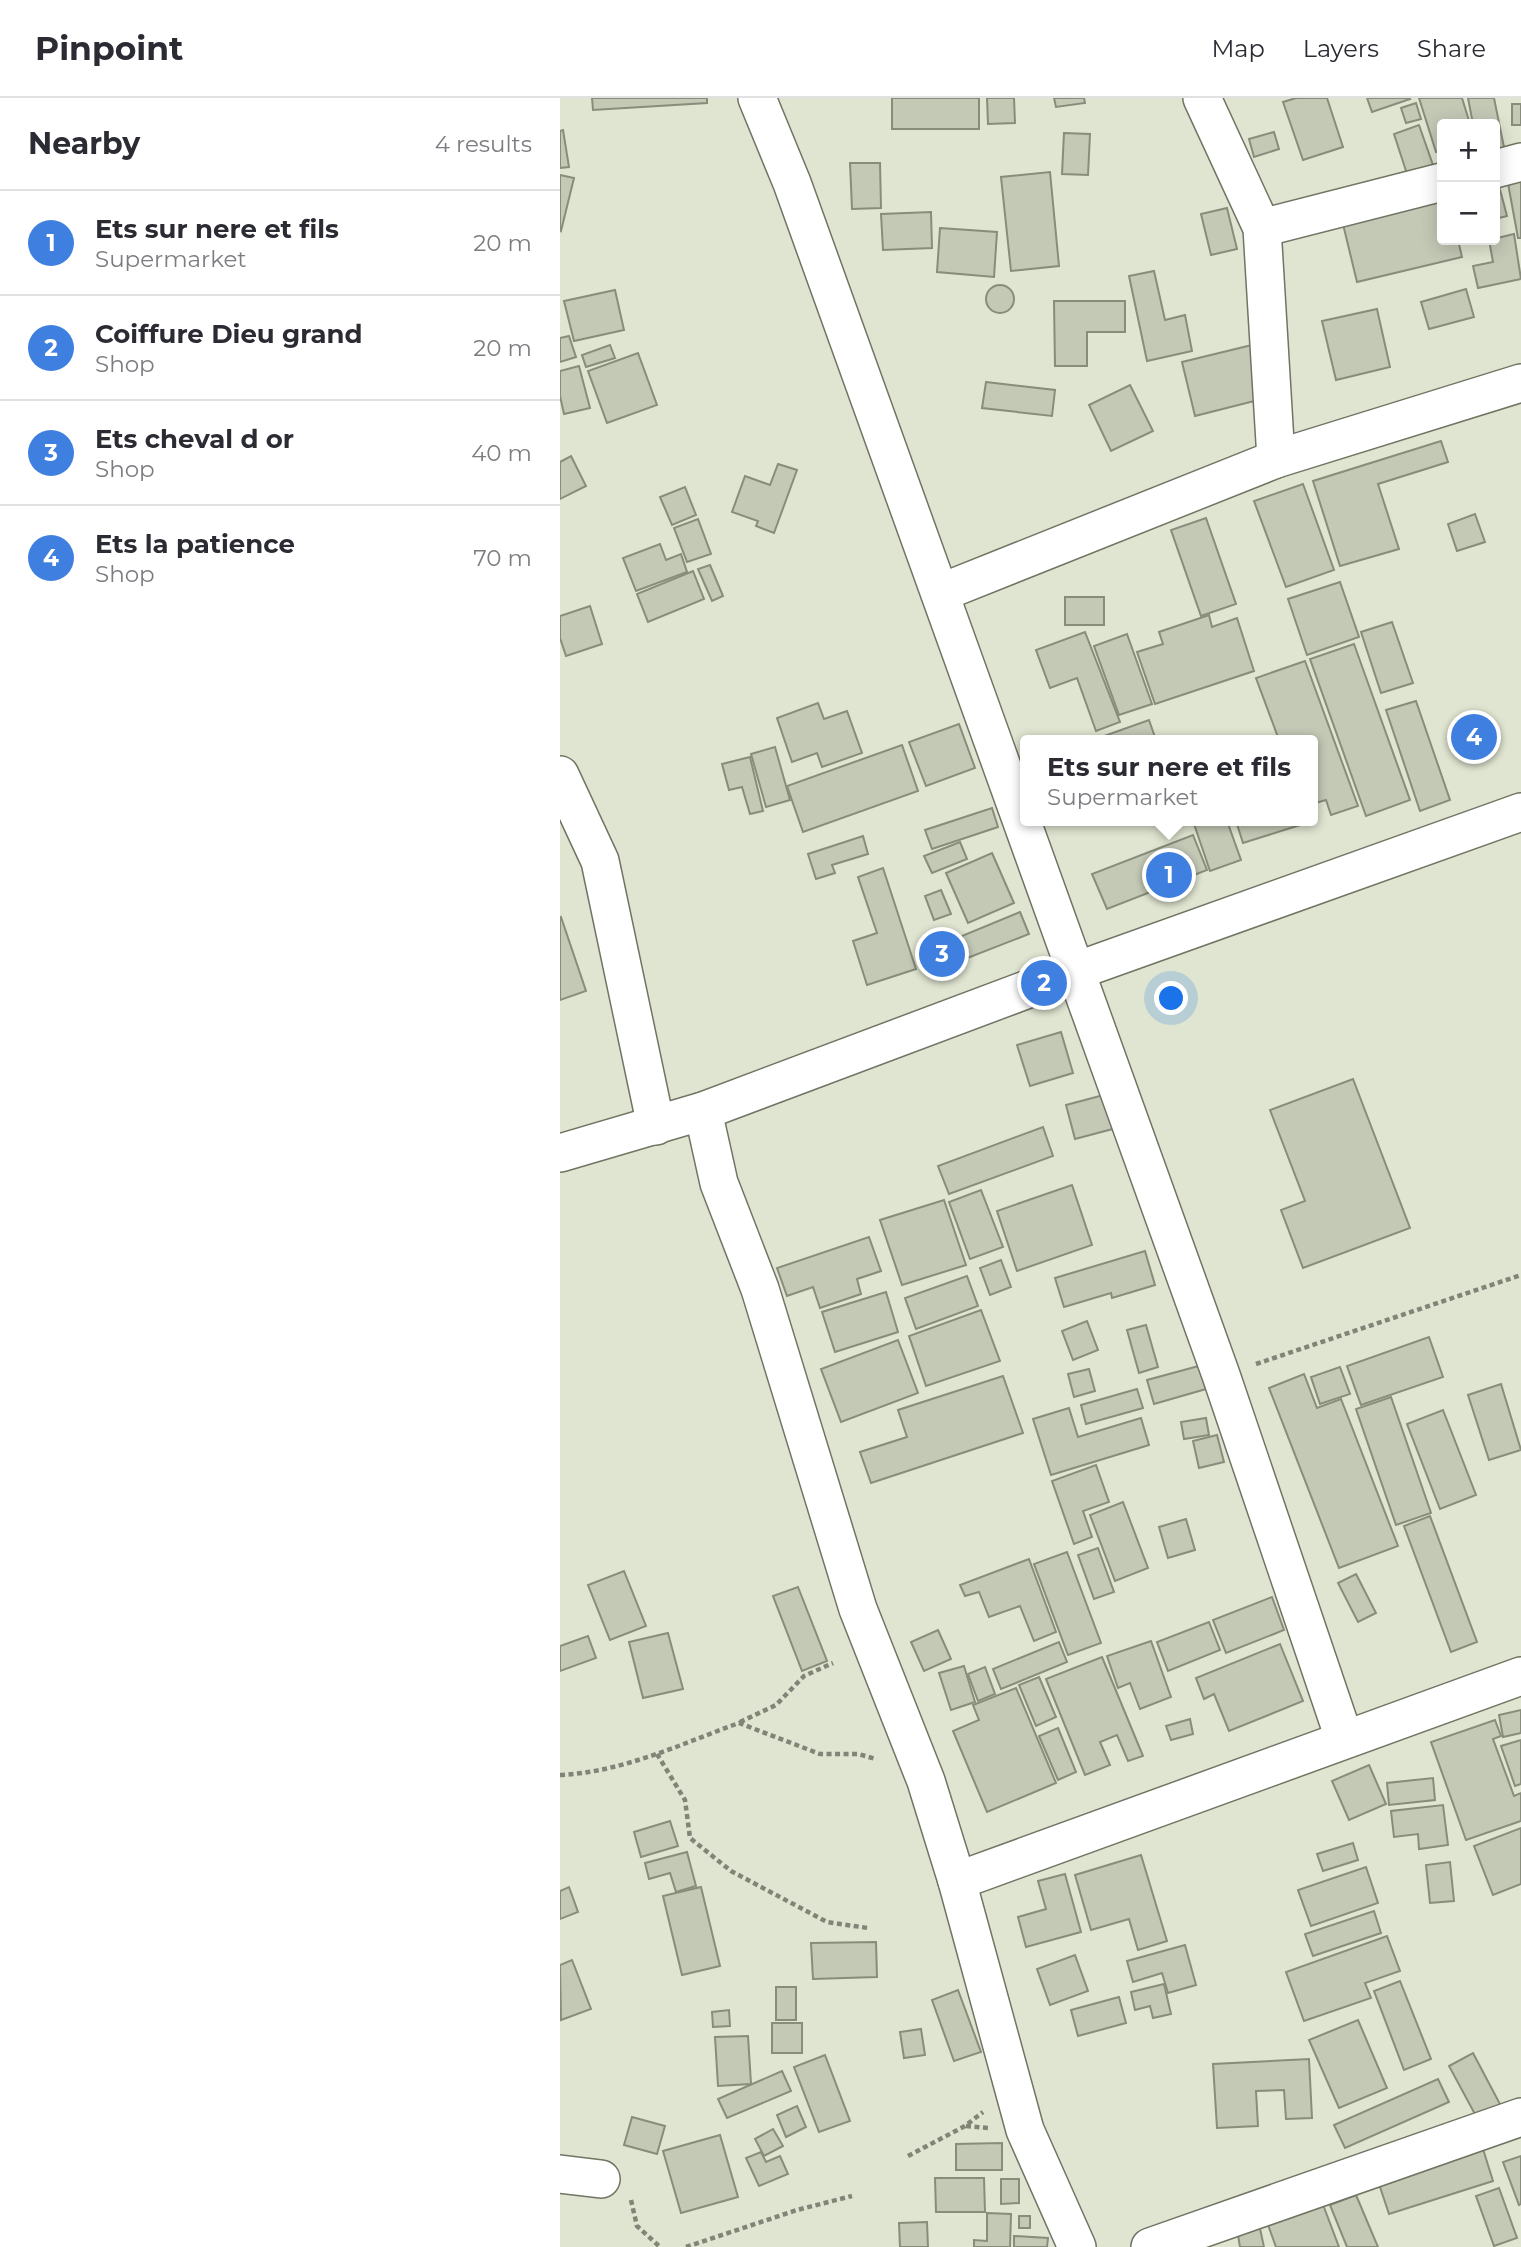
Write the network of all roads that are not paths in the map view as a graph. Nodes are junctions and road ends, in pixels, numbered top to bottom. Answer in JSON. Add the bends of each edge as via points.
{"nodes":[{"id":1,"x":757,"y":98,"type":"edge"},
{"id":2,"x":1202,"y":98,"type":"edge"},
{"id":3,"x":1521,"y":162,"type":"edge"},
{"id":4,"x":1500,"y":168,"type":"edge"},
{"id":5,"x":1437,"y":183,"type":"edge"},
{"id":6,"x":1262,"y":228,"type":"junction"},
{"id":7,"x":1521,"y":383,"type":"edge"},
{"id":8,"x":1276,"y":459,"type":"junction"},
{"id":9,"x":940,"y":593,"type":"junction"},
{"id":10,"x":560,"y":775,"type":"edge"},
{"id":11,"x":1521,"y":812,"type":"edge"},
{"id":12,"x":1020,"y":815,"type":"edge"},
{"id":13,"x":1024,"y":826,"type":"edge"},
{"id":14,"x":1076,"y":971,"type":"junction"},
{"id":15,"x":703,"y":1111,"type":"junction"},
{"id":16,"x":656,"y":1125,"type":"junction"},
{"id":17,"x":560,"y":1153,"type":"edge"},
{"id":18,"x":1521,"y":1676,"type":"edge"},
{"id":19,"x":1344,"y":1738,"type":"junction"},
{"id":20,"x":957,"y":1881,"type":"junction"},
{"id":21,"x":1521,"y":2117,"type":"edge"},
{"id":22,"x":560,"y":2175,"type":"edge"},
{"id":23,"x":601,"y":2179,"type":"road end"},
{"id":24,"x":1077,"y":2247,"type":"edge"},
{"id":25,"x":1150,"y":2247,"type":"edge"}],
"edges":[{"from":1,"to":9,"type":"street","via":[[797,196]]},
{"from":2,"to":6,"type":"street"},
{"from":3,"to":4,"type":"street"},
{"from":5,"to":6,"type":"street"},
{"from":6,"to":8,"type":"street"},
{"from":7,"to":8,"type":"street"},
{"from":8,"to":9,"type":"street"},
{"from":9,"to":12,"type":"street"},
{"from":10,"to":16,"type":"street","via":[[600,861]]},
{"from":11,"to":14,"type":"street"},
{"from":13,"to":14,"type":"street"},
{"from":14,"to":15,"type":"street"},
{"from":14,"to":19,"type":"street","via":[[1221,1375]]},
{"from":15,"to":16,"type":"street"},
{"from":15,"to":20,"type":"street","via":[[719,1183],[760,1289],[858,1609],[926,1781]]},
{"from":16,"to":17,"type":"street"},
{"from":18,"to":19,"type":"street"},
{"from":19,"to":20,"type":"street"},
{"from":20,"to":24,"type":"street","via":[[1025,2130]]},
{"from":21,"to":25,"type":"street"},
{"from":22,"to":23,"type":"street"}]}
